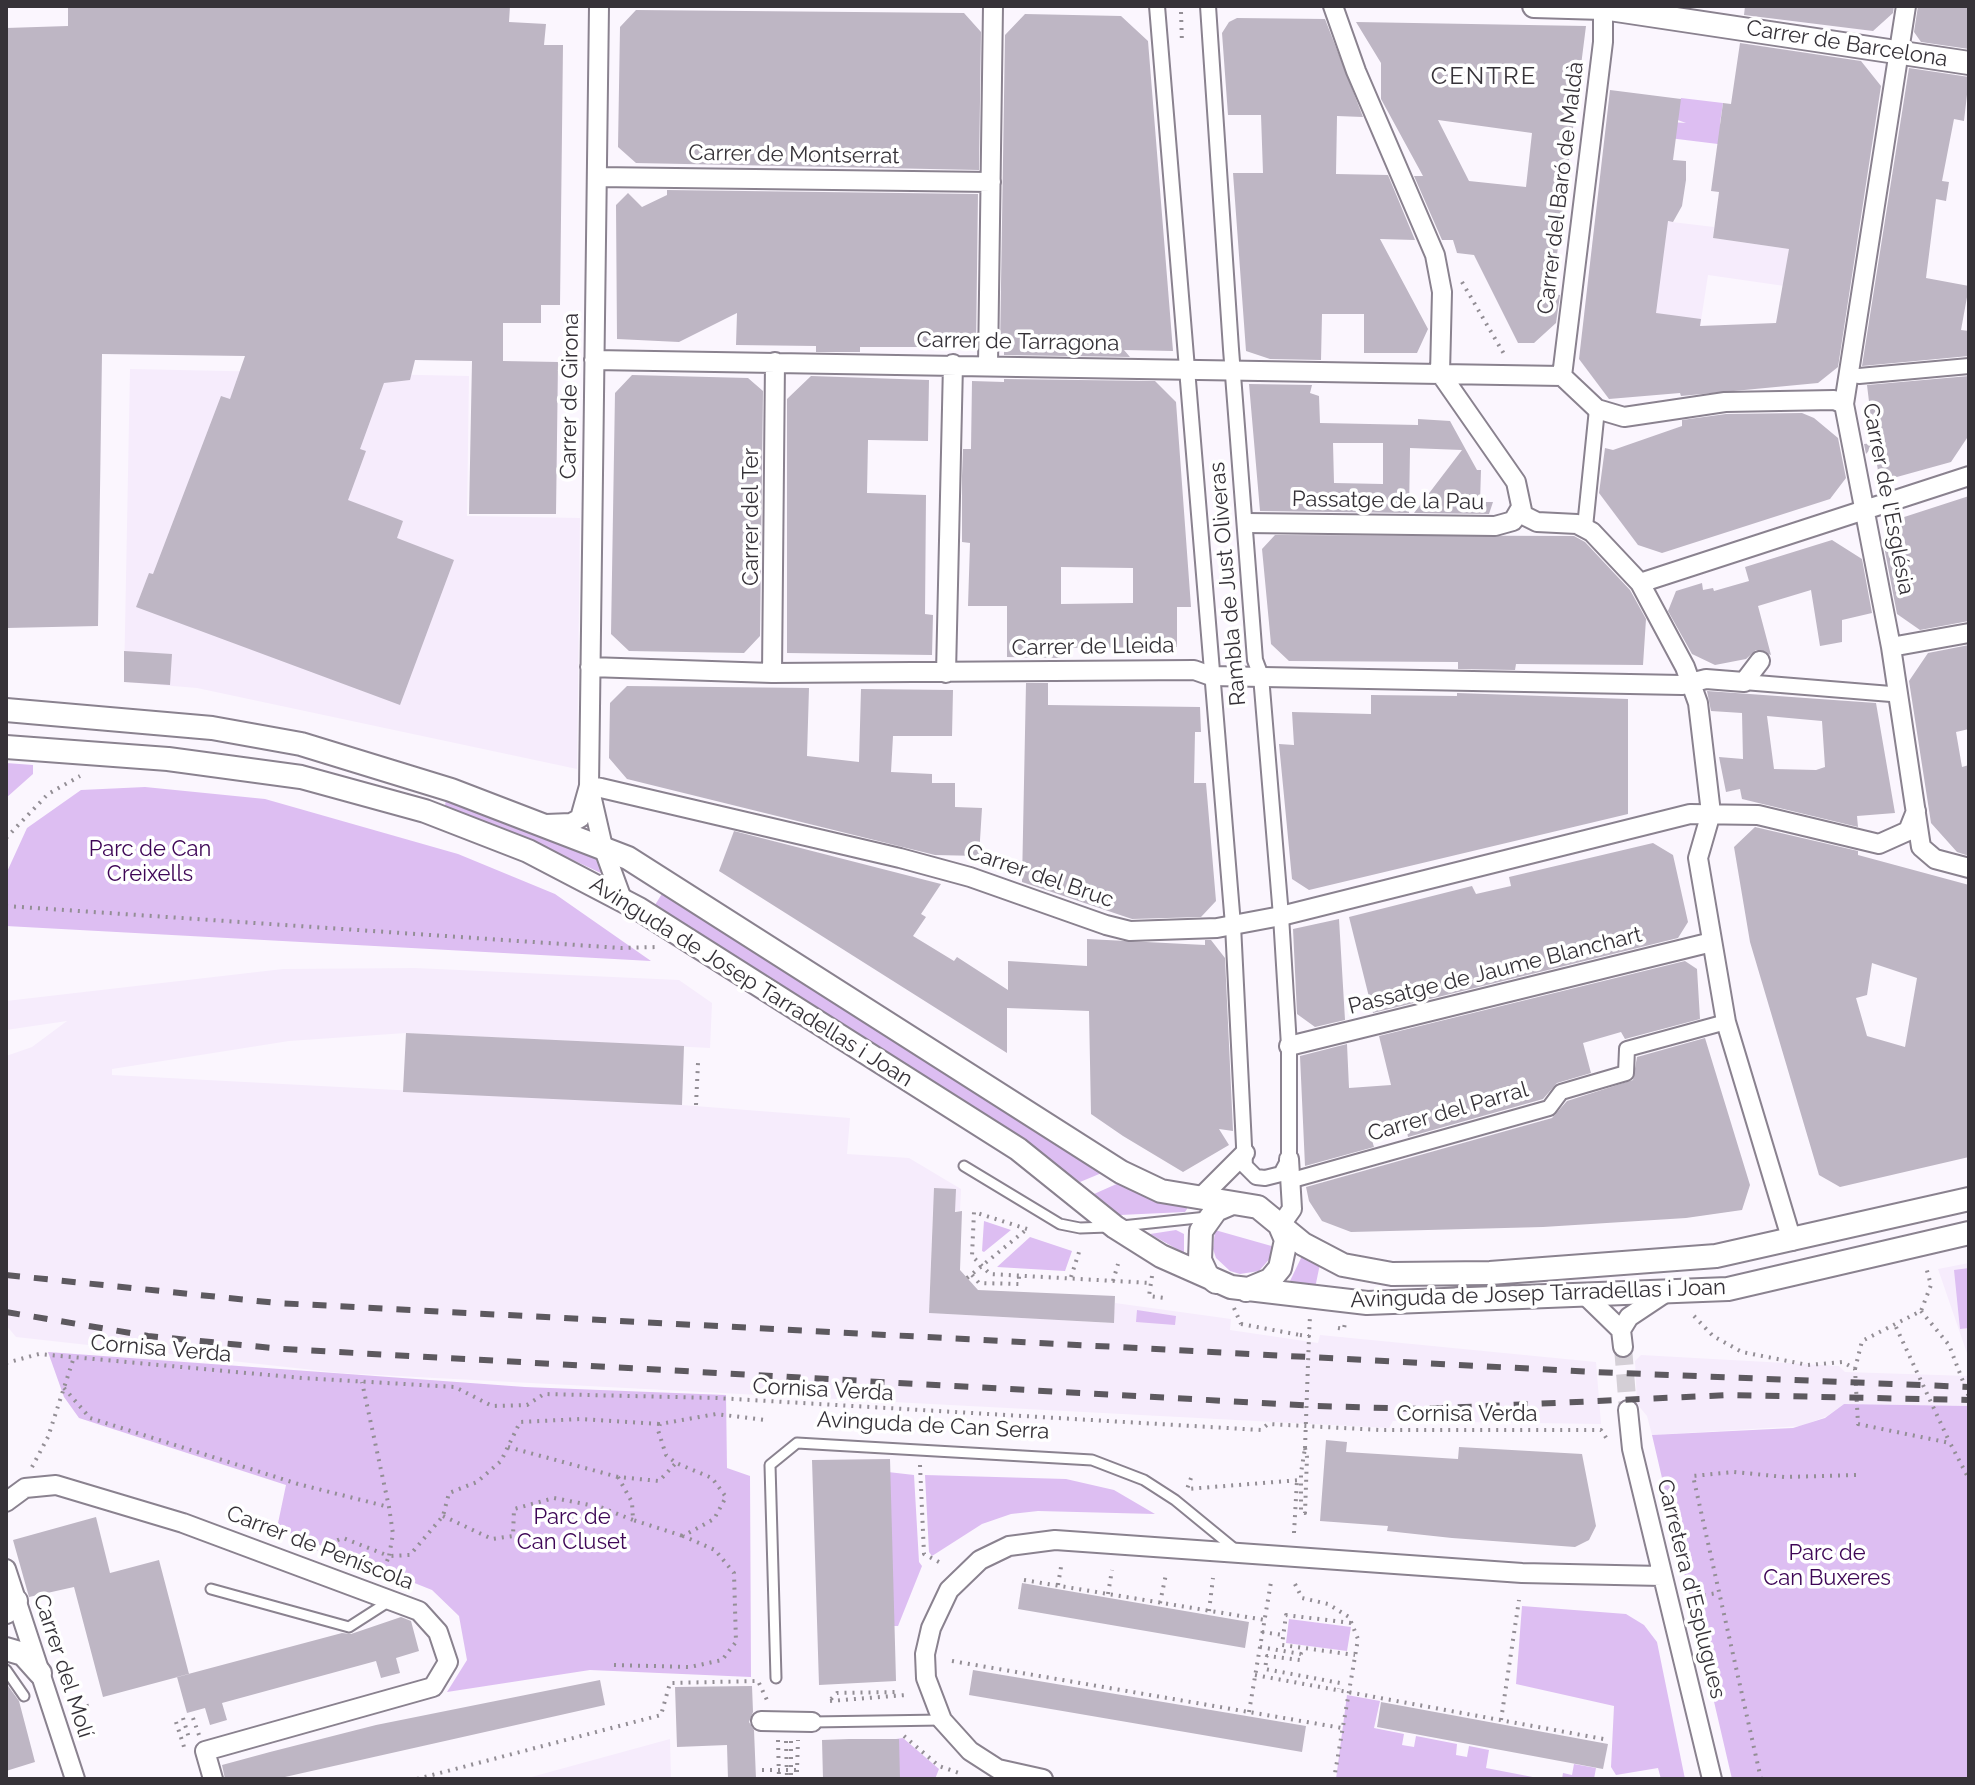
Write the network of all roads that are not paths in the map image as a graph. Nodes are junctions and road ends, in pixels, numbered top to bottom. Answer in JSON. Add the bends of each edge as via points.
{"nodes":[{"id":1,"x":599,"y":6,"type":"edge"},
{"id":2,"x":993,"y":6,"type":"edge"},
{"id":3,"x":1157,"y":6,"type":"edge"},
{"id":4,"x":1208,"y":6,"type":"edge"},
{"id":5,"x":1333,"y":6,"type":"edge"},
{"id":6,"x":1534,"y":6,"type":"edge"},
{"id":7,"x":1906,"y":6,"type":"edge"},
{"id":8,"x":1603,"y":7,"type":"edge"},
{"id":9,"x":1899,"y":51,"type":"junction"},
{"id":10,"x":1969,"y":63,"type":"edge"},
{"id":11,"x":597,"y":177,"type":"junction"},
{"id":12,"x":991,"y":182,"type":"junction"},
{"id":13,"x":594,"y":360,"type":"junction"},
{"id":14,"x":775,"y":362,"type":"junction"},
{"id":15,"x":953,"y":364,"type":"junction"},
{"id":16,"x":988,"y":365,"type":"junction"},
{"id":17,"x":1969,"y":366,"type":"edge"},
{"id":18,"x":1234,"y":368,"type":"junction"},
{"id":19,"x":1187,"y":370,"type":"junction"},
{"id":20,"x":1440,"y":373,"type":"junction"},
{"id":21,"x":1562,"y":376,"type":"junction"},
{"id":22,"x":1859,"y":376,"type":"dead end"},
{"id":23,"x":1844,"y":404,"type":"junction"},
{"id":24,"x":1597,"y":409,"type":"junction"},
{"id":25,"x":1969,"y":476,"type":"edge"},
{"id":26,"x":1867,"y":508,"type":"junction"},
{"id":27,"x":1520,"y":509,"type":"junction"},
{"id":28,"x":1247,"y":523,"type":"junction"},
{"id":29,"x":1585,"y":527,"type":"junction"},
{"id":30,"x":1640,"y":583,"type":"junction"},
{"id":31,"x":1969,"y":633,"type":"edge"},
{"id":32,"x":1891,"y":647,"type":"junction"},
{"id":33,"x":1760,"y":661,"type":"dead end"},
{"id":34,"x":590,"y":667,"type":"junction"},
{"id":35,"x":772,"y":673,"type":"junction"},
{"id":36,"x":946,"y":673,"type":"junction"},
{"id":37,"x":1211,"y":676,"type":"junction"},
{"id":38,"x":1261,"y":676,"type":"junction"},
{"id":39,"x":1690,"y":682,"type":"junction"},
{"id":40,"x":1744,"y":682,"type":"junction"},
{"id":41,"x":1895,"y":695,"type":"junction"},
{"id":42,"x":6,"y":710,"type":"edge"},
{"id":43,"x":6,"y":747,"type":"edge"},
{"id":44,"x":589,"y":786,"type":"junction"},
{"id":45,"x":1916,"y":811,"type":"junction"},
{"id":46,"x":1711,"y":813,"type":"junction"},
{"id":47,"x":540,"y":823,"type":"junction"},
{"id":48,"x":603,"y":847,"type":"junction"},
{"id":49,"x":1969,"y":868,"type":"edge"},
{"id":50,"x":622,"y":899,"type":"junction"},
{"id":51,"x":1281,"y":916,"type":"junction"},
{"id":52,"x":1233,"y":925,"type":"junction"},
{"id":53,"x":1712,"y":942,"type":"junction"},
{"id":54,"x":1726,"y":1022,"type":"junction"},
{"id":55,"x":1289,"y":1046,"type":"junction"},
{"id":56,"x":1245,"y":1153,"type":"junction"},
{"id":57,"x":1289,"y":1159,"type":"junction"},
{"id":58,"x":964,"y":1166,"type":"dead end"},
{"id":59,"x":1293,"y":1180,"type":"junction"},
{"id":60,"x":1969,"y":1199,"type":"edge"},
{"id":61,"x":1205,"y":1207,"type":"junction"},
{"id":62,"x":1280,"y":1226,"type":"junction"},
{"id":63,"x":1115,"y":1227,"type":"junction"},
{"id":64,"x":1969,"y":1233,"type":"edge"},
{"id":65,"x":1792,"y":1241,"type":"junction"},
{"id":66,"x":1216,"y":1282,"type":"junction"},
{"id":67,"x":1665,"y":1293,"type":"junction"},
{"id":68,"x":1585,"y":1295,"type":"junction"},
{"id":69,"x":1240,"y":1299,"type":"junction"},
{"id":70,"x":1628,"y":1410,"type":"tunnel mouth"},
{"id":71,"x":6,"y":1502,"type":"edge"},
{"id":72,"x":1238,"y":1553,"type":"junction"},
{"id":73,"x":6,"y":1569,"type":"edge"},
{"id":74,"x":1662,"y":1576,"type":"junction"},
{"id":75,"x":211,"y":1589,"type":"dead end"},
{"id":76,"x":391,"y":1600,"type":"junction"},
{"id":77,"x":11,"y":1607,"type":"edge"},
{"id":78,"x":6,"y":1649,"type":"edge"},
{"id":79,"x":6,"y":1670,"type":"edge"},
{"id":80,"x":40,"y":1673,"type":"junction"},
{"id":81,"x":776,"y":1678,"type":"dead end"},
{"id":82,"x":24,"y":1696,"type":"dead end"},
{"id":83,"x":942,"y":1720,"type":"junction"},
{"id":84,"x":761,"y":1721,"type":"dead end"},
{"id":85,"x":812,"y":1722,"type":"joint"},
{"id":86,"x":75,"y":1779,"type":"edge"},
{"id":87,"x":213,"y":1779,"type":"edge"},
{"id":88,"x":1043,"y":1779,"type":"edge"},
{"id":89,"x":1712,"y":1779,"type":"edge"}],
"edges":[{"from":1,"to":11,"type":"street","name":"Carrer de Girona"},
{"from":2,"to":12,"type":"street"},
{"from":3,"to":19,"type":"street","name":"Rambla de Just Oliveras"},
{"from":4,"to":18,"type":"street","name":"Rambla de Just Oliveras"},
{"from":5,"to":20,"type":"street","via":[[1435,255],[1442,292]]},
{"from":6,"to":8,"type":"street","name":"Carrer de Barcelona"},
{"from":7,"to":9,"type":"street","name":"Carrer de l'Església"},
{"from":8,"to":9,"type":"street","name":"Carrer de Barcelona"},
{"from":8,"to":21,"type":"street","name":"Carrer del Baró de Maldà"},
{"from":9,"to":10,"type":"street","name":"Carrer de Barcelona"},
{"from":9,"to":23,"type":"street","name":"Carrer de l'Església"},
{"from":11,"to":12,"type":"street","name":"Carrer de Montserrat"},
{"from":11,"to":13,"type":"street","name":"Carrer de Girona"},
{"from":12,"to":16,"type":"street"},
{"from":13,"to":14,"type":"street","name":"Carrer de Tarragona"},
{"from":13,"to":34,"type":"street","name":"Carrer de Girona"},
{"from":14,"to":15,"type":"street","name":"Carrer de Tarragona"},
{"from":14,"to":35,"type":"street","name":"Carrer del Ter"},
{"from":15,"to":16,"type":"street","name":"Carrer de Tarragona"},
{"from":15,"to":36,"type":"street"},
{"from":16,"to":19,"type":"street","name":"Carrer de Tarragona"},
{"from":17,"to":22,"type":"street"},
{"from":18,"to":19,"type":"street","name":"Carrer de Tarragona"},
{"from":18,"to":20,"type":"street","name":"Carrer de Tarragona"},
{"from":18,"to":28,"type":"street","name":"Rambla de Just Oliveras"},
{"from":19,"to":37,"type":"street","name":"Rambla de Just Oliveras"},
{"from":20,"to":21,"type":"street","name":"Carrer de Tarragona"},
{"from":20,"to":27,"type":"street","via":[[1516,482]]},
{"from":21,"to":24,"type":"street"},
{"from":23,"to":24,"type":"street","via":[[1725,402],[1624,417]]},
{"from":23,"to":26,"type":"street","name":"Carrer de l'Església"},
{"from":24,"to":29,"type":"street"},
{"from":25,"to":26,"type":"street"},
{"from":26,"to":30,"type":"street"},
{"from":26,"to":32,"type":"street","name":"Carrer de l'Església"},
{"from":27,"to":28,"type":"street","name":"Passatge de la Pau","via":[[1513,521],[1495,526]]},
{"from":27,"to":29,"type":"street","via":[[1537,522]]},
{"from":28,"to":38,"type":"street","name":"Rambla de Just Oliveras","via":[[1255,660]]},
{"from":29,"to":30,"type":"street"},
{"from":30,"to":39,"type":"street"},
{"from":31,"to":32,"type":"street"},
{"from":32,"to":41,"type":"street","name":"Carrer de l'Església"},
{"from":33,"to":40,"type":"street"},
{"from":34,"to":35,"type":"street","name":"Carrer de Lleida"},
{"from":34,"to":44,"type":"street","name":"Carrer de Girona"},
{"from":35,"to":36,"type":"street","name":"Carrer de Lleida"},
{"from":36,"to":37,"type":"street","name":"Carrer de Lleida","via":[[1194,670]]},
{"from":37,"to":38,"type":"street","name":"Carrer de Lleida"},
{"from":37,"to":52,"type":"street","name":"Rambla de Just Oliveras"},
{"from":38,"to":39,"type":"street","name":"Carrer de Lleida"},
{"from":38,"to":51,"type":"street","name":"Rambla de Just Oliveras"},
{"from":39,"to":40,"type":"street","name":"Carrer de Lleida"},
{"from":39,"to":46,"type":"street","via":[[1698,703]]},
{"from":40,"to":41,"type":"street"},
{"from":41,"to":45,"type":"street","name":"Carrer de l'Església"},
{"from":42,"to":47,"type":"street","name":"Avinguda de Josep Tarradellas i Joan","via":[[212,728],[301,744],[378,765]]},
{"from":43,"to":50,"type":"street","name":"Avinguda de Josep Tarradellas i Joan","via":[[168,759],[301,777],[477,829]]},
{"from":44,"to":47,"type":"street","name":"Carrer de Girona","via":[[580,818]]},
{"from":44,"to":48,"type":"street","name":"Carrer de Girona"},
{"from":44,"to":52,"type":"street","name":"Carrer del Bruc","via":[[900,858],[1130,931]]},
{"from":45,"to":46,"type":"street","name":"Carrer del Bruc","via":[[1908,831],[1879,844],[1758,815]]},
{"from":45,"to":49,"type":"street","name":"Carrer de l'Església","via":[[1925,854]]},
{"from":46,"to":51,"type":"street","name":"Carrer del Bruc"},
{"from":46,"to":53,"type":"street","via":[[1698,858]]},
{"from":47,"to":48,"type":"street","name":"Avinguda de Josep Tarradellas i Joan"},
{"from":48,"to":50,"type":"street","name":"Carrer de Girona"},
{"from":48,"to":61,"type":"street","name":"Avinguda de Josep Tarradellas i Joan","via":[[1121,1172]]},
{"from":50,"to":63,"type":"street","name":"Avinguda de Josep Tarradellas i Joan","via":[[1018,1149]]},
{"from":51,"to":52,"type":"street","name":"Carrer del Bruc"},
{"from":51,"to":55,"type":"street","name":"Rambla de Just Oliveras"},
{"from":52,"to":56,"type":"street","name":"Rambla de Just Oliveras"},
{"from":53,"to":54,"type":"street"},
{"from":53,"to":55,"type":"street","name":"Passatge de Jaume Blanchart"},
{"from":54,"to":59,"type":"street","name":"Carrer del Parral","via":[[1627,1049],[1626,1073],[1561,1092],[1549,1108]]},
{"from":54,"to":65,"type":"street"},
{"from":55,"to":57,"type":"street","name":"Rambla de Just Oliveras"},
{"from":56,"to":57,"type":"street","via":[[1249,1171],[1265,1178],[1281,1174]]},
{"from":56,"to":61,"type":"street"},
{"from":57,"to":59,"type":"street","name":"Rambla de Just Oliveras"},
{"from":58,"to":63,"type":"lane","via":[[1060,1224]]},
{"from":59,"to":62,"type":"street","name":"Rambla de Just Oliveras","via":[[1292,1209]]},
{"from":60,"to":65,"type":"street","name":"Avinguda de Josep Tarradellas i Joan"},
{"from":61,"to":62,"type":"street","name":"Avinguda de Josep Tarradellas i Joan","via":[[1258,1207]]},
{"from":61,"to":63,"type":"lane"},
{"from":61,"to":66,"type":"street","via":[[1200,1260]]},
{"from":62,"to":65,"type":"street","name":"Avinguda de Josep Tarradellas i Joan","via":[[1333,1261],[1392,1274],[1490,1273],[1716,1256]]},
{"from":62,"to":69,"type":"street","via":[[1286,1240],[1280,1268]]},
{"from":63,"to":66,"type":"street","name":"Avinguda de Josep Tarradellas i Joan"},
{"from":64,"to":67,"type":"street","name":"Avinguda de Josep Tarradellas i Joan","via":[[1728,1289]]},
{"from":66,"to":69,"type":"street","name":"Avinguda de Josep Tarradellas i Joan"},
{"from":67,"to":68,"type":"street","name":"Avinguda de Josep Tarradellas i Joan"},
{"from":67,"to":68,"type":"street","via":[[1641,1306],[1622,1338]]},
{"from":68,"to":69,"type":"street","name":"Avinguda de Josep Tarradellas i Joan","via":[[1367,1303]]},
{"from":70,"to":74,"type":"street","name":"Carretera d'Esplugues"},
{"from":71,"to":76,"type":"street","name":"Carrer de Peníscola","via":[[25,1488],[56,1485],[183,1523]]},
{"from":72,"to":74,"type":"street","via":[[1522,1573]]},
{"from":72,"to":81,"type":"lane","name":"Avinguda de Can Serra","via":[[1144,1480],[1092,1460],[797,1443],[770,1465]]},
{"from":72,"to":83,"type":"street","via":[[1039,1541],[1009,1546],[980,1560],[949,1590],[925,1654],[926,1678]]},
{"from":73,"to":77,"type":"street","name":"Carrer del Molí"},
{"from":74,"to":89,"type":"street","name":"Carretera d'Esplugues"},
{"from":75,"to":76,"type":"lane","via":[[349,1627]]},
{"from":76,"to":87,"type":"street","name":"Carrer de Peníscola","via":[[419,1611],[438,1632],[448,1662],[433,1687],[205,1751]]},
{"from":77,"to":80,"type":"street","name":"Carrer del Molí"},
{"from":78,"to":80,"type":"street","via":[[23,1654]]},
{"from":79,"to":82,"type":"lane"},
{"from":80,"to":86,"type":"street","name":"Carrer del Molí"},
{"from":83,"to":85,"type":"lane"},
{"from":83,"to":88,"type":"street","via":[[985,1762]]},
{"from":84,"to":85,"type":"street"}]}
